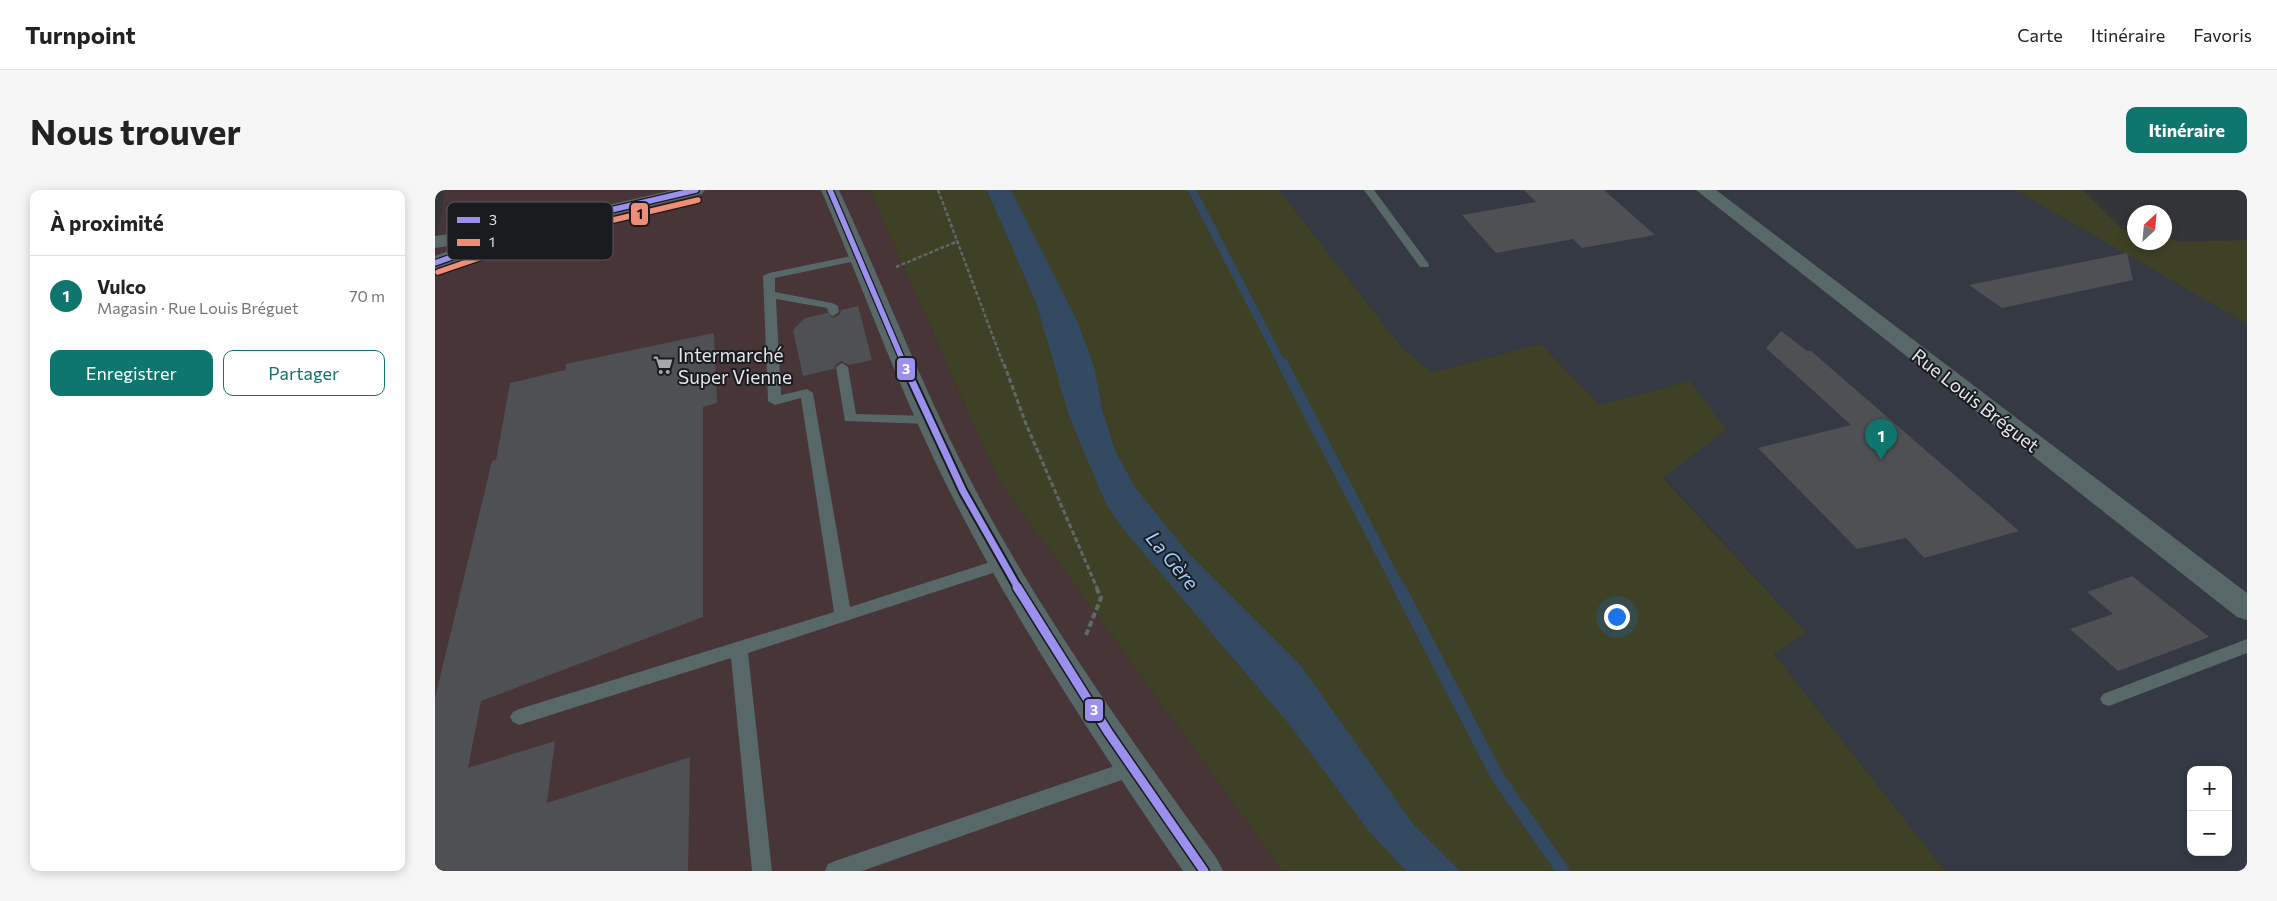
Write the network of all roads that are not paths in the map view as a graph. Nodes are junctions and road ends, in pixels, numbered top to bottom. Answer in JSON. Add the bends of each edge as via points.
{"nodes":[{"id":1,"x":696,"y":190,"type":"edge"},
{"id":2,"x":830,"y":190,"type":"edge"},
{"id":3,"x":1369,"y":190,"type":"edge"},
{"id":4,"x":1705,"y":190,"type":"edge"},
{"id":5,"x":613,"y":209,"type":"edge"},
{"id":6,"x":447,"y":259,"type":"edge"},
{"id":7,"x":435,"y":263,"type":"edge"},
{"id":8,"x":1425,"y":264,"type":"dead end"},
{"id":9,"x":865,"y":267,"type":"junction"},
{"id":10,"x":770,"y":294,"type":"junction"},
{"id":11,"x":833,"y":312,"type":"dead end"},
{"id":12,"x":842,"y":367,"type":"dead end"},
{"id":13,"x":929,"y":420,"type":"junction"},
{"id":14,"x":1003,"y":564,"type":"junction"},
{"id":15,"x":2247,"y":609,"type":"edge"},
{"id":16,"x":843,"y":616,"type":"junction"},
{"id":17,"x":2247,"y":646,"type":"edge"},
{"id":18,"x":739,"y":649,"type":"junction"},
{"id":19,"x":2109,"y":699,"type":"dead end"},
{"id":20,"x":519,"y":717,"type":"dead end"},
{"id":21,"x":1133,"y":768,"type":"junction"},
{"id":22,"x":762,"y":871,"type":"edge"},
{"id":23,"x":835,"y":871,"type":"edge"},
{"id":24,"x":1204,"y":871,"type":"edge"}],
"edges":[{"from":1,"to":5,"type":"street"},
{"from":2,"to":9,"type":"street"},
{"from":3,"to":8,"type":"lane"},
{"from":4,"to":15,"type":"street","name":"Rue Louis Bréguet"},
{"from":6,"to":7,"type":"street"},
{"from":9,"to":10,"type":"lane","via":[[769,276]]},
{"from":9,"to":13,"type":"street"},
{"from":10,"to":11,"type":"lane","via":[[832,306]]},
{"from":10,"to":16,"type":"lane","via":[[775,401],[807,393]]},
{"from":12,"to":13,"type":"lane","via":[[850,418]]},
{"from":13,"to":14,"type":"street"},
{"from":14,"to":16,"type":"lane"},
{"from":14,"to":21,"type":"street"},
{"from":16,"to":18,"type":"lane"},
{"from":17,"to":19,"type":"lane"},
{"from":18,"to":20,"type":"lane"},
{"from":18,"to":22,"type":"lane"},
{"from":21,"to":23,"type":"lane"},
{"from":21,"to":24,"type":"street"}]}
